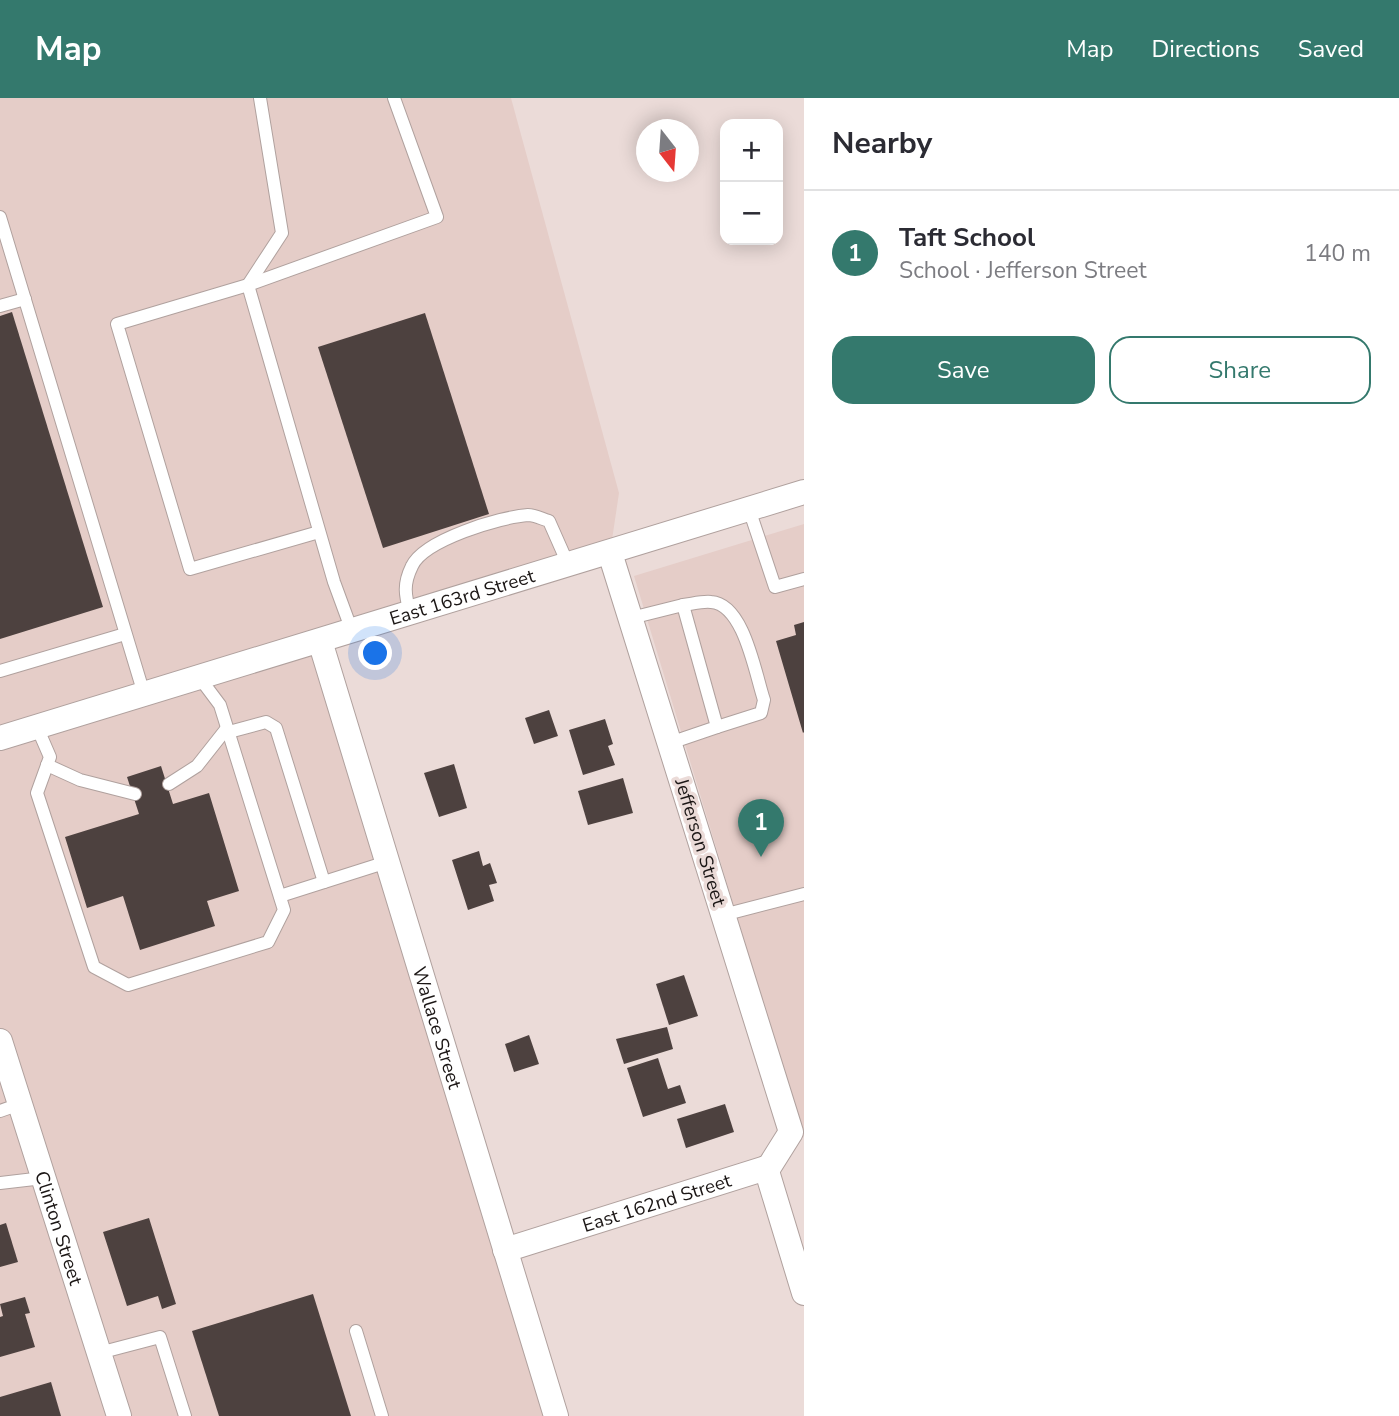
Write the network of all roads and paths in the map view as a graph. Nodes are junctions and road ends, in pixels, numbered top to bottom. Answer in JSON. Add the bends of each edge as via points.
{"nodes":[{"id":1,"x":260,"y":98,"type":"edge"},
{"id":2,"x":394,"y":98,"type":"edge"},
{"id":3,"x":0,"y":217,"type":"edge"},
{"id":4,"x":248,"y":285,"type":"junction"},
{"id":5,"x":25,"y":299,"type":"junction"},
{"id":6,"x":0,"y":306,"type":"edge"},
{"id":7,"x":804,"y":492,"type":"edge"},
{"id":8,"x":749,"y":509,"type":"junction"},
{"id":9,"x":319,"y":532,"type":"junction"},
{"id":10,"x":610,"y":553,"type":"junction"},
{"id":11,"x":568,"y":564,"type":"junction"},
{"id":12,"x":804,"y":579,"type":"edge"},
{"id":13,"x":683,"y":605,"type":"junction"},
{"id":14,"x":410,"y":613,"type":"junction"},
{"id":15,"x":631,"y":618,"type":"junction"},
{"id":16,"x":352,"y":631,"type":"junction"},
{"id":17,"x":125,"y":634,"type":"junction"},
{"id":18,"x":320,"y":640,"type":"junction"},
{"id":19,"x":0,"y":671,"type":"edge"},
{"id":20,"x":199,"y":677,"type":"junction"},
{"id":21,"x":144,"y":694,"type":"junction"},
{"id":22,"x":37,"y":727,"type":"junction"},
{"id":23,"x":717,"y":727,"type":"junction"},
{"id":24,"x":228,"y":730,"type":"junction"},
{"id":25,"x":0,"y":738,"type":"edge"},
{"id":26,"x":670,"y":743,"type":"junction"},
{"id":27,"x":47,"y":765,"type":"junction"},
{"id":28,"x":169,"y":784,"type":"dead end"},
{"id":29,"x":135,"y":794,"type":"dead end"},
{"id":30,"x":387,"y":862,"type":"junction"},
{"id":31,"x":324,"y":882,"type":"junction"},
{"id":32,"x":804,"y":894,"type":"edge"},
{"id":33,"x":279,"y":896,"type":"junction"},
{"id":34,"x":723,"y":915,"type":"junction"},
{"id":35,"x":0,"y":1041,"type":"edge"},
{"id":36,"x":10,"y":1107,"type":"edge"},
{"id":37,"x":766,"y":1168,"type":"junction"},
{"id":38,"x":43,"y":1178,"type":"junction"},
{"id":39,"x":0,"y":1183,"type":"edge"},
{"id":40,"x":505,"y":1250,"type":"junction"},
{"id":41,"x":804,"y":1293,"type":"edge"},
{"id":42,"x":356,"y":1331,"type":"dead end"},
{"id":43,"x":99,"y":1353,"type":"junction"},
{"id":44,"x":119,"y":1416,"type":"edge"},
{"id":45,"x":185,"y":1416,"type":"edge"},
{"id":46,"x":382,"y":1416,"type":"edge"},
{"id":47,"x":556,"y":1416,"type":"edge"}],
"edges":[{"from":1,"to":4,"type":"lane","via":[[282,233]]},
{"from":2,"to":4,"type":"lane","via":[[437,217]]},
{"from":3,"to":5,"type":"lane"},
{"from":4,"to":9,"type":"lane"},
{"from":4,"to":9,"type":"lane","via":[[117,324],[190,569]]},
{"from":5,"to":6,"type":"lane"},
{"from":5,"to":17,"type":"lane"},
{"from":7,"to":8,"type":"street","name":"East 163rd Street"},
{"from":8,"to":10,"type":"street","name":"East 163rd Street"},
{"from":8,"to":12,"type":"lane","via":[[775,587]]},
{"from":9,"to":16,"type":"lane"},
{"from":10,"to":11,"type":"street","name":"East 163rd Street"},
{"from":10,"to":15,"type":"street","name":"Jefferson Street"},
{"from":11,"to":14,"type":"street","name":"East 163rd Street"},
{"from":11,"to":14,"type":"lane","via":[[549,521],[530,514],[491,524],[434,544],[412,564],[404,591]]},
{"from":13,"to":15,"type":"lane"},
{"from":13,"to":23,"type":"lane"},
{"from":13,"to":23,"type":"lane","via":[[713,601],[734,615],[764,700],[761,713]]},
{"from":14,"to":16,"type":"street","name":"East 163rd Street"},
{"from":15,"to":26,"type":"street","name":"Jefferson Street"},
{"from":16,"to":18,"type":"street","name":"East 163rd Street"},
{"from":17,"to":19,"type":"lane"},
{"from":17,"to":21,"type":"lane"},
{"from":18,"to":20,"type":"street","name":"East 163rd Street"},
{"from":18,"to":30,"type":"street","name":"Wallace Street"},
{"from":20,"to":21,"type":"street","name":"East 163rd Street"},
{"from":20,"to":24,"type":"lane","via":[[220,705]]},
{"from":21,"to":22,"type":"street","name":"East 163rd Street"},
{"from":22,"to":25,"type":"street","name":"East 163rd Street"},
{"from":22,"to":27,"type":"lane","via":[[50,757]]},
{"from":23,"to":26,"type":"lane"},
{"from":24,"to":28,"type":"lane","via":[[197,766]]},
{"from":24,"to":31,"type":"lane","via":[[266,722],[275,727]]},
{"from":24,"to":33,"type":"lane"},
{"from":26,"to":34,"type":"street","name":"Jefferson Street"},
{"from":27,"to":29,"type":"lane","via":[[80,780]]},
{"from":27,"to":33,"type":"lane","via":[[37,793],[94,967],[128,985],[268,942],[284,910]]},
{"from":30,"to":31,"type":"lane"},
{"from":30,"to":40,"type":"street","name":"Wallace Street"},
{"from":31,"to":33,"type":"lane"},
{"from":32,"to":34,"type":"lane"},
{"from":34,"to":37,"type":"street","name":"Jefferson Street","via":[[791,1132]]},
{"from":35,"to":36,"type":"street","name":"Clinton Street"},
{"from":36,"to":38,"type":"street","name":"Clinton Street"},
{"from":37,"to":40,"type":"street","name":"East 162nd Street"},
{"from":37,"to":41,"type":"street"},
{"from":38,"to":39,"type":"lane"},
{"from":38,"to":43,"type":"street","name":"Clinton Street"},
{"from":40,"to":47,"type":"street","name":"Wallace Street"},
{"from":42,"to":46,"type":"lane"},
{"from":43,"to":44,"type":"street","name":"Clinton Street"},
{"from":43,"to":45,"type":"lane","via":[[160,1337]]}]}
